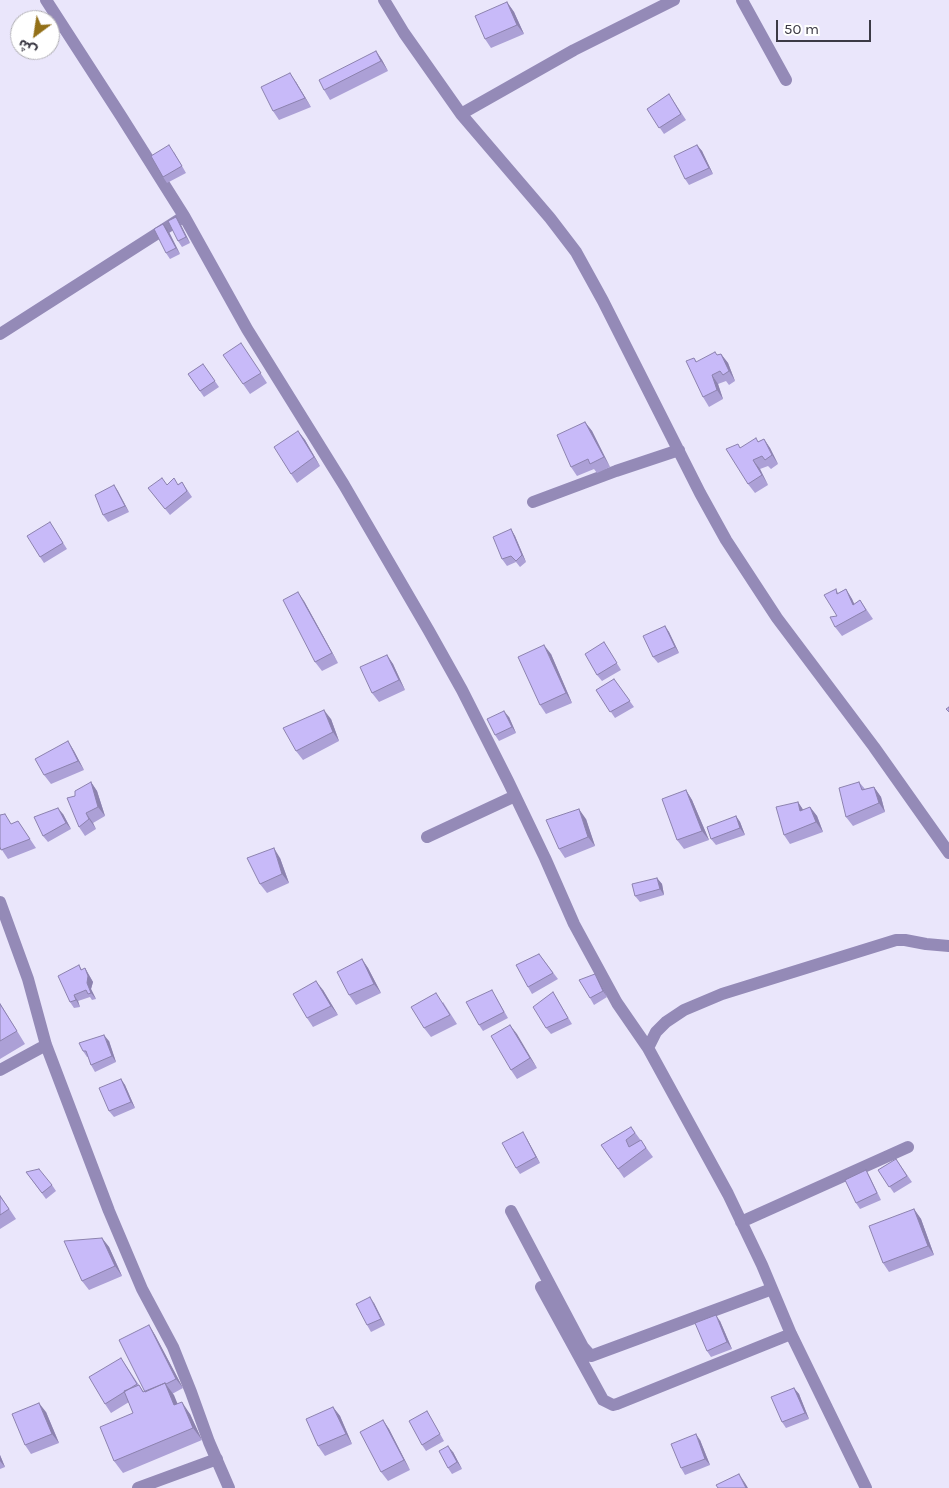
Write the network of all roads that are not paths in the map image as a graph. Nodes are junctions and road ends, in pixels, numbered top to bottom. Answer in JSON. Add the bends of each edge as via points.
{"nodes":[{"id":1,"x":46,"y":0,"type":"edge"},
{"id":2,"x":384,"y":0,"type":"edge"},
{"id":3,"x":674,"y":0,"type":"edge"},
{"id":4,"x":742,"y":0,"type":"edge"},
{"id":5,"x":786,"y":80,"type":"dead end"},
{"id":6,"x":461,"y":114,"type":"junction"},
{"id":7,"x":184,"y":216,"type":"junction"},
{"id":8,"x":0,"y":334,"type":"edge"},
{"id":9,"x":679,"y":450,"type":"junction"},
{"id":10,"x":533,"y":502,"type":"dead end"},
{"id":11,"x":515,"y":796,"type":"junction"},
{"id":12,"x":427,"y":837,"type":"dead end"},
{"id":13,"x":949,"y":854,"type":"edge"},
{"id":14,"x":0,"y":902,"type":"edge"},
{"id":15,"x":949,"y":946,"type":"edge"},
{"id":16,"x":46,"y":1045,"type":"junction"},
{"id":17,"x":648,"y":1048,"type":"junction"},
{"id":18,"x":0,"y":1070,"type":"edge"},
{"id":19,"x":908,"y":1147,"type":"dead end"},
{"id":20,"x":511,"y":1211,"type":"dead end"},
{"id":21,"x":741,"y":1222,"type":"junction"},
{"id":22,"x":541,"y":1287,"type":"dead end"},
{"id":23,"x":772,"y":1289,"type":"junction"},
{"id":24,"x":791,"y":1334,"type":"junction"},
{"id":25,"x":217,"y":1460,"type":"junction"},
{"id":26,"x":138,"y":1488,"type":"edge"},
{"id":27,"x":229,"y":1488,"type":"edge"},
{"id":28,"x":866,"y":1488,"type":"edge"}],
"edges":[{"from":1,"to":7,"type":"street"},
{"from":2,"to":6,"type":"street"},
{"from":3,"to":6,"type":"street","via":[[574,50]]},
{"from":4,"to":5,"type":"street"},
{"from":6,"to":9,"type":"street","via":[[580,257]]},
{"from":7,"to":8,"type":"street"},
{"from":7,"to":11,"type":"street","via":[[247,329],[430,631]]},
{"from":9,"to":10,"type":"street"},
{"from":9,"to":13,"type":"street","via":[[726,540],[777,618],[874,746]]},
{"from":11,"to":12,"type":"street"},
{"from":11,"to":17,"type":"street","via":[[574,924],[617,1003]]},
{"from":14,"to":16,"type":"street","via":[[28,979]]},
{"from":15,"to":17,"type":"street","via":[[896,940],[722,994],[684,1010],[666,1022],[656,1032]]},
{"from":16,"to":18,"type":"street"},
{"from":16,"to":25,"type":"street","via":[[134,1272],[173,1347]]},
{"from":17,"to":21,"type":"street"},
{"from":19,"to":21,"type":"street"},
{"from":20,"to":23,"type":"street","via":[[583,1347],[591,1356]]},
{"from":21,"to":23,"type":"street"},
{"from":22,"to":24,"type":"street","via":[[603,1400],[613,1405]]},
{"from":23,"to":24,"type":"street"},
{"from":24,"to":28,"type":"street"},
{"from":25,"to":26,"type":"street"},
{"from":25,"to":27,"type":"street"}]}
